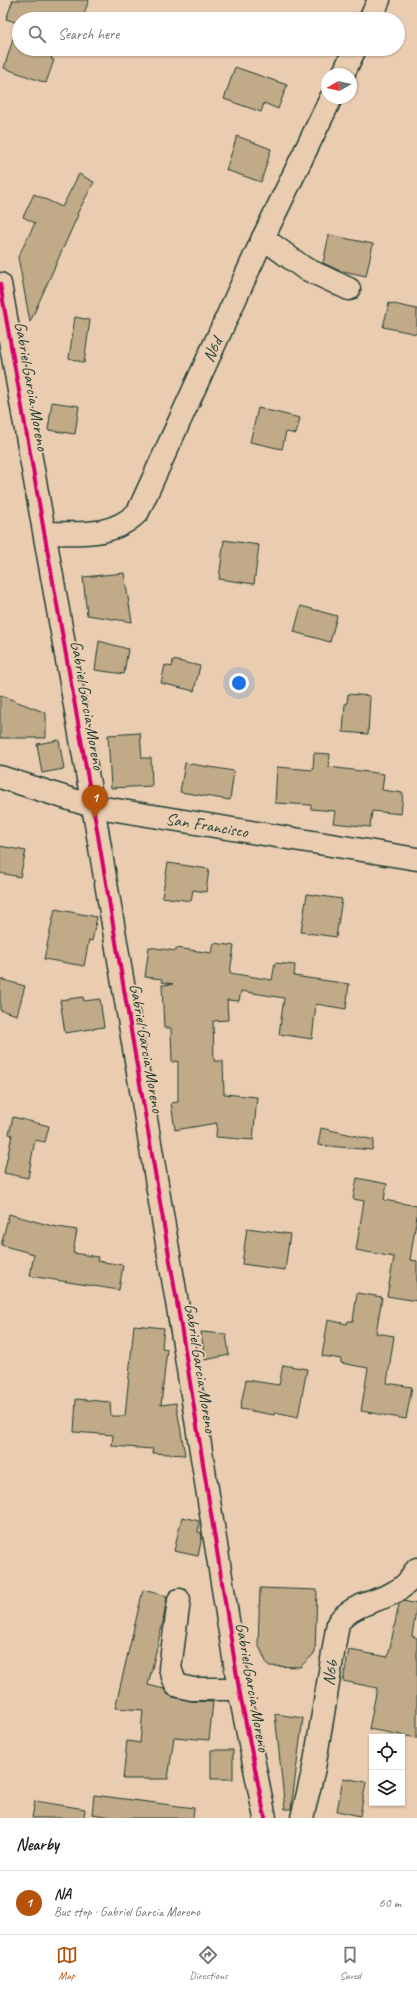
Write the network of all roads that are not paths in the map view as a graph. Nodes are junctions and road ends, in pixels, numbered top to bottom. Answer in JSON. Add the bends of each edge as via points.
{"nodes":[{"id":1,"x":379,"y":0,"type":"edge"},
{"id":2,"x":373,"y":12,"type":"edge"},
{"id":3,"x":352,"y":56,"type":"edge"},
{"id":4,"x":346,"y":68,"type":"edge"},
{"id":5,"x":328,"y":104,"type":"edge"},
{"id":6,"x":263,"y":238,"type":"junction"},
{"id":7,"x":0,"y":284,"type":"edge"},
{"id":8,"x":349,"y":290,"type":"dead end"},
{"id":9,"x":45,"y":533,"type":"junction"},
{"id":10,"x":0,"y":777,"type":"edge"},
{"id":11,"x":92,"y":806,"type":"junction"},
{"id":12,"x":417,"y":859,"type":"edge"},
{"id":13,"x":417,"y":1569,"type":"edge"},
{"id":14,"x":179,"y":1600,"type":"dead end"},
{"id":15,"x":239,"y":1689,"type":"junction"},
{"id":16,"x":265,"y":1818,"type":"edge"},
{"id":17,"x":302,"y":1818,"type":"edge"}],
"edges":[{"from":1,"to":2,"type":"street"},
{"from":3,"to":4,"type":"street"},
{"from":5,"to":6,"type":"street","name":"N6d"},
{"from":6,"to":8,"type":"street","via":[[304,268]]},
{"from":6,"to":9,"type":"street","name":"N6d","via":[[138,512],[128,522],[93,533]]},
{"from":7,"to":9,"type":"street","name":"Gabriel Garcia Moreno"},
{"from":9,"to":11,"type":"street","name":"Gabriel Garcia Moreno"},
{"from":10,"to":11,"type":"street","name":"San Francisco"},
{"from":11,"to":12,"type":"street","name":"San Francisco"},
{"from":11,"to":15,"type":"street","name":"Gabriel Garcia Moreno","via":[[182,1332]]},
{"from":13,"to":17,"type":"street","name":"N6b","via":[[406,1584],[384,1597],[352,1609],[338,1623],[314,1768]]},
{"from":14,"to":15,"type":"street","via":[[170,1668],[176,1685]]},
{"from":15,"to":16,"type":"street","name":"Gabriel Garcia Moreno"}]}
